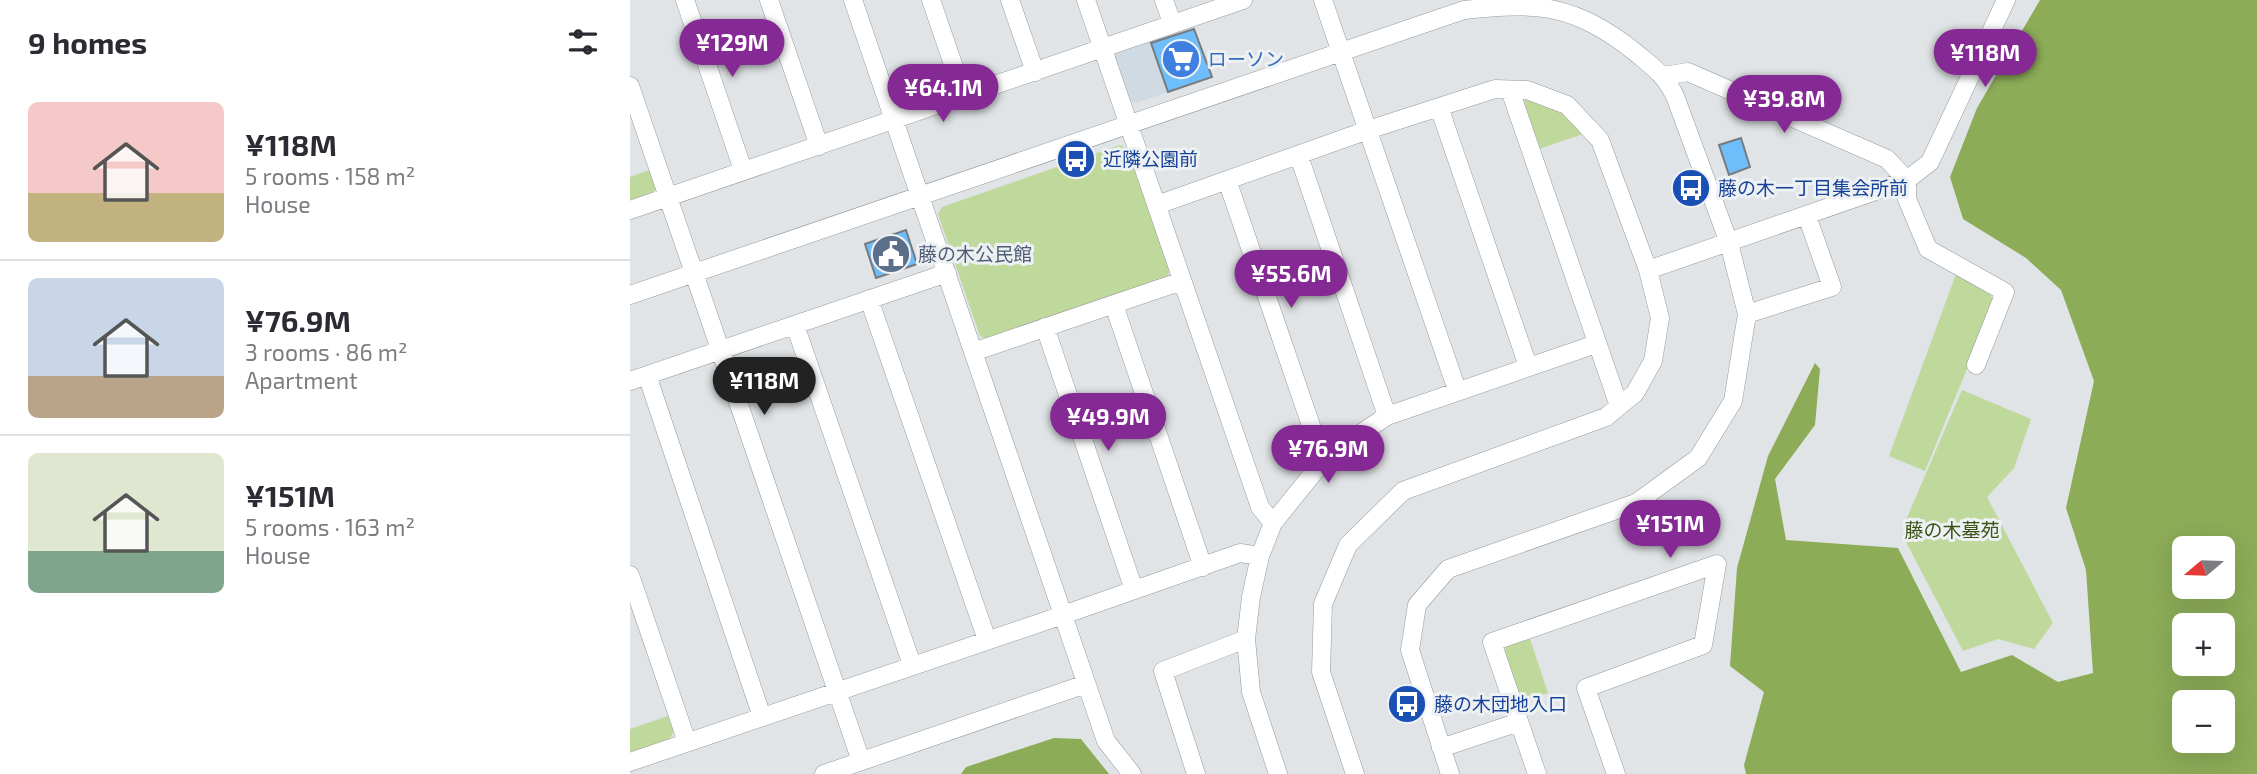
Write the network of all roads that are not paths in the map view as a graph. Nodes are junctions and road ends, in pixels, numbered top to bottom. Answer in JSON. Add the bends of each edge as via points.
{"nodes":[{"id":1,"x":685,"y":0,"type":"edge"},
{"id":2,"x":769,"y":0,"type":"edge"},
{"id":3,"x":853,"y":0,"type":"edge"},
{"id":4,"x":931,"y":0,"type":"edge"},
{"id":5,"x":1010,"y":0,"type":"edge"},
{"id":6,"x":1086,"y":0,"type":"edge"},
{"id":7,"x":1164,"y":0,"type":"edge"},
{"id":8,"x":1243,"y":0,"type":"edge"},
{"id":9,"x":1323,"y":0,"type":"edge"},
{"id":10,"x":2006,"y":0,"type":"edge"},
{"id":11,"x":1562,"y":5,"type":"edge"},
{"id":12,"x":1172,"y":23,"type":"junction"},
{"id":13,"x":1102,"y":49,"type":"junction"},
{"id":14,"x":1340,"y":52,"type":"junction"},
{"id":15,"x":1035,"y":72,"type":"junction"},
{"id":16,"x":1664,"y":76,"type":"junction"},
{"id":17,"x":630,"y":86,"type":"edge"},
{"id":18,"x":1510,"y":90,"type":"junction"},
{"id":19,"x":964,"y":96,"type":"junction"},
{"id":20,"x":1439,"y":107,"type":"junction"},
{"id":21,"x":895,"y":121,"type":"junction"},
{"id":22,"x":1129,"y":125,"type":"junction"},
{"id":23,"x":1368,"y":130,"type":"junction"},
{"id":24,"x":819,"y":146,"type":"junction"},
{"id":25,"x":1299,"y":156,"type":"junction"},
{"id":26,"x":743,"y":170,"type":"junction"},
{"id":27,"x":1227,"y":180,"type":"junction"},
{"id":28,"x":1907,"y":180,"type":"junction"},
{"id":29,"x":920,"y":196,"type":"junction"},
{"id":30,"x":668,"y":197,"type":"junction"},
{"id":31,"x":1157,"y":205,"type":"junction"},
{"id":32,"x":630,"y":210,"type":"edge"},
{"id":33,"x":1807,"y":216,"type":"junction"},
{"id":34,"x":1729,"y":243,"type":"junction"},
{"id":35,"x":1648,"y":270,"type":"junction"},
{"id":36,"x":695,"y":273,"type":"junction"},
{"id":37,"x":947,"y":273,"type":"junction"},
{"id":38,"x":1182,"y":281,"type":"junction"},
{"id":39,"x":630,"y":295,"type":"edge"},
{"id":40,"x":869,"y":299,"type":"junction"},
{"id":41,"x":1114,"y":305,"type":"junction"},
{"id":42,"x":1747,"y":314,"type":"junction"},
{"id":43,"x":795,"y":325,"type":"junction"},
{"id":44,"x":1045,"y":327,"type":"junction"},
{"id":45,"x":1596,"y":344,"type":"junction"},
{"id":46,"x":720,"y":350,"type":"junction"},
{"id":47,"x":973,"y":352,"type":"junction"},
{"id":48,"x":1976,"y":365,"type":"dead end"},
{"id":49,"x":1528,"y":366,"type":"junction"},
{"id":50,"x":638,"y":378,"type":"edge"},
{"id":51,"x":1457,"y":390,"type":"junction"},
{"id":52,"x":1619,"y":406,"type":"junction"},
{"id":53,"x":1387,"y":416,"type":"junction"},
{"id":54,"x":1327,"y":456,"type":"junction"},
{"id":55,"x":1273,"y":523,"type":"junction"},
{"id":56,"x":1260,"y":556,"type":"junction"},
{"id":57,"x":1203,"y":567,"type":"junction"},
{"id":58,"x":630,"y":575,"type":"edge"},
{"id":59,"x":1135,"y":590,"type":"junction"},
{"id":60,"x":1063,"y":615,"type":"junction"},
{"id":61,"x":1246,"y":639,"type":"junction"},
{"id":62,"x":986,"y":640,"type":"junction"},
{"id":63,"x":912,"y":665,"type":"junction"},
{"id":64,"x":1086,"y":684,"type":"junction"},
{"id":65,"x":837,"y":692,"type":"junction"},
{"id":66,"x":762,"y":717,"type":"junction"},
{"id":67,"x":1520,"y":722,"type":"junction"},
{"id":68,"x":687,"y":742,"type":"junction"},
{"id":69,"x":1441,"y":748,"type":"junction"},
{"id":70,"x":861,"y":761,"type":"junction"},
{"id":71,"x":630,"y":762,"type":"edge"},
{"id":72,"x":824,"y":774,"type":"edge"},
{"id":73,"x":1132,"y":774,"type":"edge"},
{"id":74,"x":1196,"y":774,"type":"edge"},
{"id":75,"x":1278,"y":774,"type":"edge"},
{"id":76,"x":1355,"y":774,"type":"edge"},
{"id":77,"x":1450,"y":774,"type":"edge"},
{"id":78,"x":1537,"y":774,"type":"edge"},
{"id":79,"x":1616,"y":774,"type":"edge"}],
"edges":[{"from":1,"to":26,"type":"street"},
{"from":2,"to":24,"type":"street"},
{"from":3,"to":21,"type":"street"},
{"from":4,"to":19,"type":"street"},
{"from":5,"to":15,"type":"street"},
{"from":6,"to":13,"type":"street"},
{"from":7,"to":12,"type":"street"},
{"from":8,"to":12,"type":"street"},
{"from":9,"to":14,"type":"street"},
{"from":10,"to":28,"type":"street","via":[[1930,162]]},
{"from":11,"to":14,"type":"street","via":[[1464,10]]},
{"from":11,"to":16,"type":"street","via":[[1610,32]]},
{"from":12,"to":13,"type":"street"},
{"from":13,"to":15,"type":"street"},
{"from":13,"to":22,"type":"street"},
{"from":14,"to":22,"type":"street"},
{"from":14,"to":23,"type":"street"},
{"from":15,"to":19,"type":"street"},
{"from":16,"to":28,"type":"street","via":[[1688,72],[1887,159]]},
{"from":16,"to":34,"type":"street"},
{"from":17,"to":30,"type":"street"},
{"from":18,"to":20,"type":"street","via":[[1495,89]]},
{"from":18,"to":35,"type":"street","via":[[1527,90],[1567,105],[1600,140]]},
{"from":18,"to":45,"type":"street"},
{"from":19,"to":21,"type":"street"},
{"from":20,"to":23,"type":"street"},
{"from":20,"to":49,"type":"street"},
{"from":21,"to":24,"type":"street"},
{"from":21,"to":29,"type":"street"},
{"from":22,"to":29,"type":"street"},
{"from":22,"to":31,"type":"street"},
{"from":23,"to":25,"type":"street"},
{"from":23,"to":51,"type":"street"},
{"from":24,"to":26,"type":"street"},
{"from":25,"to":27,"type":"street"},
{"from":25,"to":53,"type":"street"},
{"from":26,"to":30,"type":"street"},
{"from":27,"to":31,"type":"street"},
{"from":27,"to":54,"type":"street","via":[[1318,446]]},
{"from":28,"to":33,"type":"street"},
{"from":28,"to":48,"type":"street","via":[[1907,199],[1928,249],[2005,292]]},
{"from":29,"to":36,"type":"street"},
{"from":29,"to":37,"type":"street"},
{"from":30,"to":32,"type":"street"},
{"from":30,"to":36,"type":"street"},
{"from":31,"to":38,"type":"street"},
{"from":33,"to":34,"type":"street"},
{"from":33,"to":42,"type":"street","via":[[1832,286]]},
{"from":34,"to":35,"type":"street"},
{"from":34,"to":42,"type":"street"},
{"from":35,"to":52,"type":"street","via":[[1660,318],[1653,361],[1635,393]]},
{"from":36,"to":39,"type":"street"},
{"from":36,"to":46,"type":"street"},
{"from":37,"to":40,"type":"street"},
{"from":37,"to":47,"type":"street"},
{"from":38,"to":41,"type":"street"},
{"from":38,"to":55,"type":"street","via":[[1260,507]]},
{"from":40,"to":43,"type":"street"},
{"from":40,"to":62,"type":"street"},
{"from":41,"to":44,"type":"street"},
{"from":41,"to":57,"type":"street"},
{"from":42,"to":69,"type":"street","via":[[1734,401],[1698,458],[1636,503],[1448,569],[1418,605],[1409,650]]},
{"from":43,"to":46,"type":"street"},
{"from":43,"to":63,"type":"street"},
{"from":44,"to":47,"type":"street"},
{"from":44,"to":59,"type":"street"},
{"from":45,"to":49,"type":"street"},
{"from":45,"to":52,"type":"street"},
{"from":46,"to":50,"type":"street"},
{"from":46,"to":65,"type":"street"},
{"from":47,"to":60,"type":"street"},
{"from":49,"to":51,"type":"street"},
{"from":50,"to":66,"type":"street"},
{"from":51,"to":53,"type":"street"},
{"from":52,"to":76,"type":"street","via":[[1606,416],[1403,491],[1348,545],[1323,604],[1321,672]]},
{"from":53,"to":54,"type":"street"},
{"from":54,"to":55,"type":"street"},
{"from":55,"to":56,"type":"street"},
{"from":56,"to":57,"type":"street","via":[[1240,553]]},
{"from":56,"to":61,"type":"street"},
{"from":57,"to":59,"type":"street"},
{"from":58,"to":68,"type":"street"},
{"from":59,"to":60,"type":"street"},
{"from":60,"to":62,"type":"street"},
{"from":60,"to":64,"type":"street"},
{"from":61,"to":74,"type":"street","via":[[1163,671]]},
{"from":61,"to":75,"type":"street","via":[[1251,692]]},
{"from":62,"to":63,"type":"street"},
{"from":63,"to":65,"type":"street"},
{"from":64,"to":70,"type":"street"},
{"from":64,"to":73,"type":"street","via":[[1105,741]]},
{"from":65,"to":66,"type":"street"},
{"from":65,"to":70,"type":"street"},
{"from":66,"to":68,"type":"street"},
{"from":67,"to":69,"type":"street"},
{"from":67,"to":78,"type":"street"},
{"from":67,"to":79,"type":"street","via":[[1492,642],[1717,564],[1703,645],[1586,688]]},
{"from":68,"to":71,"type":"street"},
{"from":69,"to":77,"type":"street"},
{"from":70,"to":72,"type":"street"}]}
